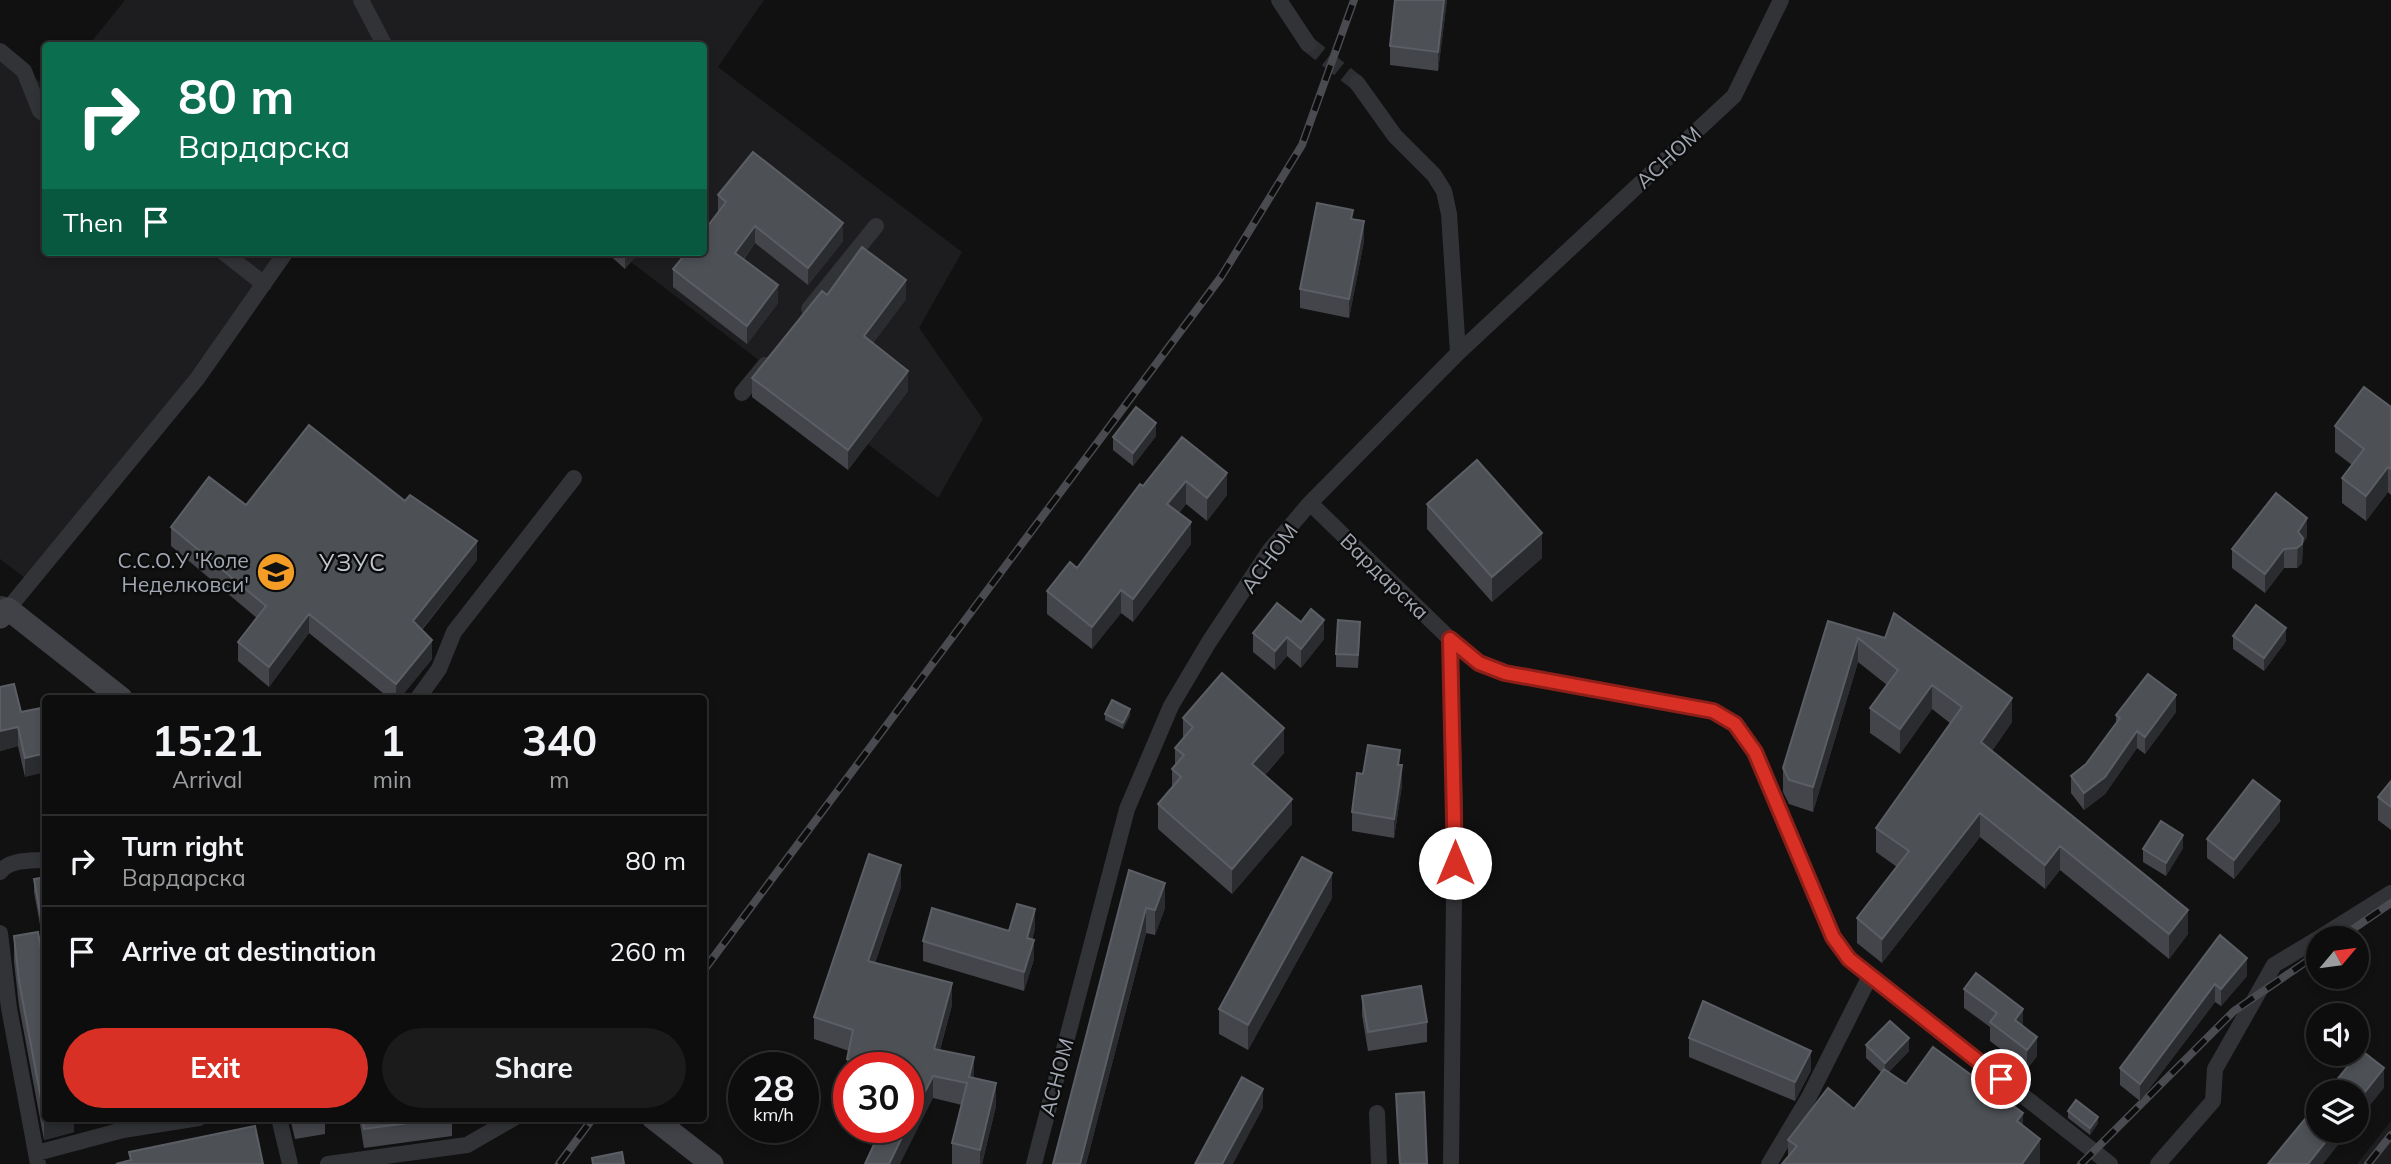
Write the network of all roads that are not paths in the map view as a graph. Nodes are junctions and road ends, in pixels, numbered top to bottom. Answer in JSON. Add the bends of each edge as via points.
{"nodes":[{"id":1,"x":361,"y":0,"type":"edge"},
{"id":2,"x":1279,"y":0,"type":"edge"},
{"id":3,"x":1781,"y":0,"type":"edge"},
{"id":4,"x":383,"y":42,"type":"edge"},
{"id":5,"x":1308,"y":44,"type":"tunnel mouth"},
{"id":6,"x":0,"y":51,"type":"edge"},
{"id":7,"x":1357,"y":83,"type":"tunnel mouth"},
{"id":8,"x":42,"y":112,"type":"edge"},
{"id":9,"x":876,"y":226,"type":"dead end"},
{"id":10,"x":228,"y":256,"type":"edge"},
{"id":11,"x":283,"y":256,"type":"edge"},
{"id":12,"x":264,"y":284,"type":"junction"},
{"id":13,"x":801,"y":320,"type":"edge"},
{"id":14,"x":776,"y":351,"type":"edge"},
{"id":15,"x":1458,"y":353,"type":"junction"},
{"id":16,"x":742,"y":393,"type":"dead end"},
{"id":17,"x":574,"y":478,"type":"dead end"},
{"id":18,"x":1310,"y":503,"type":"junction"},
{"id":19,"x":3,"y":610,"type":"edge"},
{"id":20,"x":1450,"y":639,"type":"junction"},
{"id":21,"x":117,"y":695,"type":"edge"},
{"id":22,"x":420,"y":695,"type":"edge"},
{"id":23,"x":42,"y":860,"type":"edge"},
{"id":24,"x":0,"y":872,"type":"edge"},
{"id":25,"x":2391,"y":893,"type":"edge"},
{"id":26,"x":2338,"y":926,"type":"edge"},
{"id":27,"x":0,"y":933,"type":"edge"},
{"id":28,"x":2306,"y":946,"type":"edge"},
{"id":29,"x":1870,"y":976,"type":"junction"},
{"id":30,"x":1377,"y":1113,"type":"dead end"},
{"id":31,"x":148,"y":1122,"type":"edge"},
{"id":32,"x":280,"y":1122,"type":"edge"},
{"id":33,"x":507,"y":1122,"type":"edge"},
{"id":34,"x":657,"y":1122,"type":"edge"},
{"id":35,"x":123,"y":1124,"type":"edge"},
{"id":36,"x":37,"y":1158,"type":"edge"},
{"id":37,"x":290,"y":1164,"type":"edge"},
{"id":38,"x":328,"y":1164,"type":"edge"},
{"id":39,"x":712,"y":1164,"type":"edge"},
{"id":40,"x":1034,"y":1164,"type":"edge"},
{"id":41,"x":1379,"y":1164,"type":"edge"},
{"id":42,"x":1451,"y":1164,"type":"edge"},
{"id":43,"x":1769,"y":1164,"type":"edge"},
{"id":44,"x":2110,"y":1164,"type":"edge"},
{"id":45,"x":2158,"y":1164,"type":"edge"}],
"edges":[{"from":1,"to":4,"type":"street"},
{"from":2,"to":5,"type":"street"},
{"from":3,"to":15,"type":"street","name":"АСНОМ","via":[[1734,96]]},
{"from":6,"to":8,"type":"street","via":[[23,71]]},
{"from":7,"to":15,"type":"street","via":[[1444,191]]},
{"from":9,"to":13,"type":"street"},
{"from":10,"to":12,"type":"street"},
{"from":11,"to":12,"type":"street"},
{"from":12,"to":19,"type":"street","via":[[197,379]]},
{"from":14,"to":16,"type":"street"},
{"from":15,"to":18,"type":"street","name":"АСНОМ"},
{"from":17,"to":22,"type":"street","via":[[454,632],[439,669]]},
{"from":18,"to":20,"type":"street","name":"Вардарска"},
{"from":18,"to":40,"type":"street","name":"АСНОМ","via":[[1270,550],[1209,642],[1171,706],[1127,808]]},
{"from":19,"to":21,"type":"main road"},
{"from":20,"to":29,"type":"street","name":"Вардарска","via":[[1479,663],[1505,673],[1713,711],[1735,724],[1755,752],[1833,937],[1849,959]]},
{"from":20,"to":42,"type":"street","via":[[1455,810]]},
{"from":23,"to":24,"type":"street","via":[[15,863]]},
{"from":25,"to":26,"type":"street"},
{"from":27,"to":36,"type":"street"},
{"from":28,"to":45,"type":"street","via":[[2274,965],[2215,1069],[2213,1101]]},
{"from":29,"to":43,"type":"street","via":[[1809,1097]]},
{"from":29,"to":44,"type":"street","name":"Вардарска"},
{"from":30,"to":41,"type":"street"},
{"from":31,"to":35,"type":"street"},
{"from":32,"to":37,"type":"street"},
{"from":33,"to":38,"type":"street","via":[[467,1144]]},
{"from":34,"to":39,"type":"main road"},
{"from":35,"to":36,"type":"street"}]}
